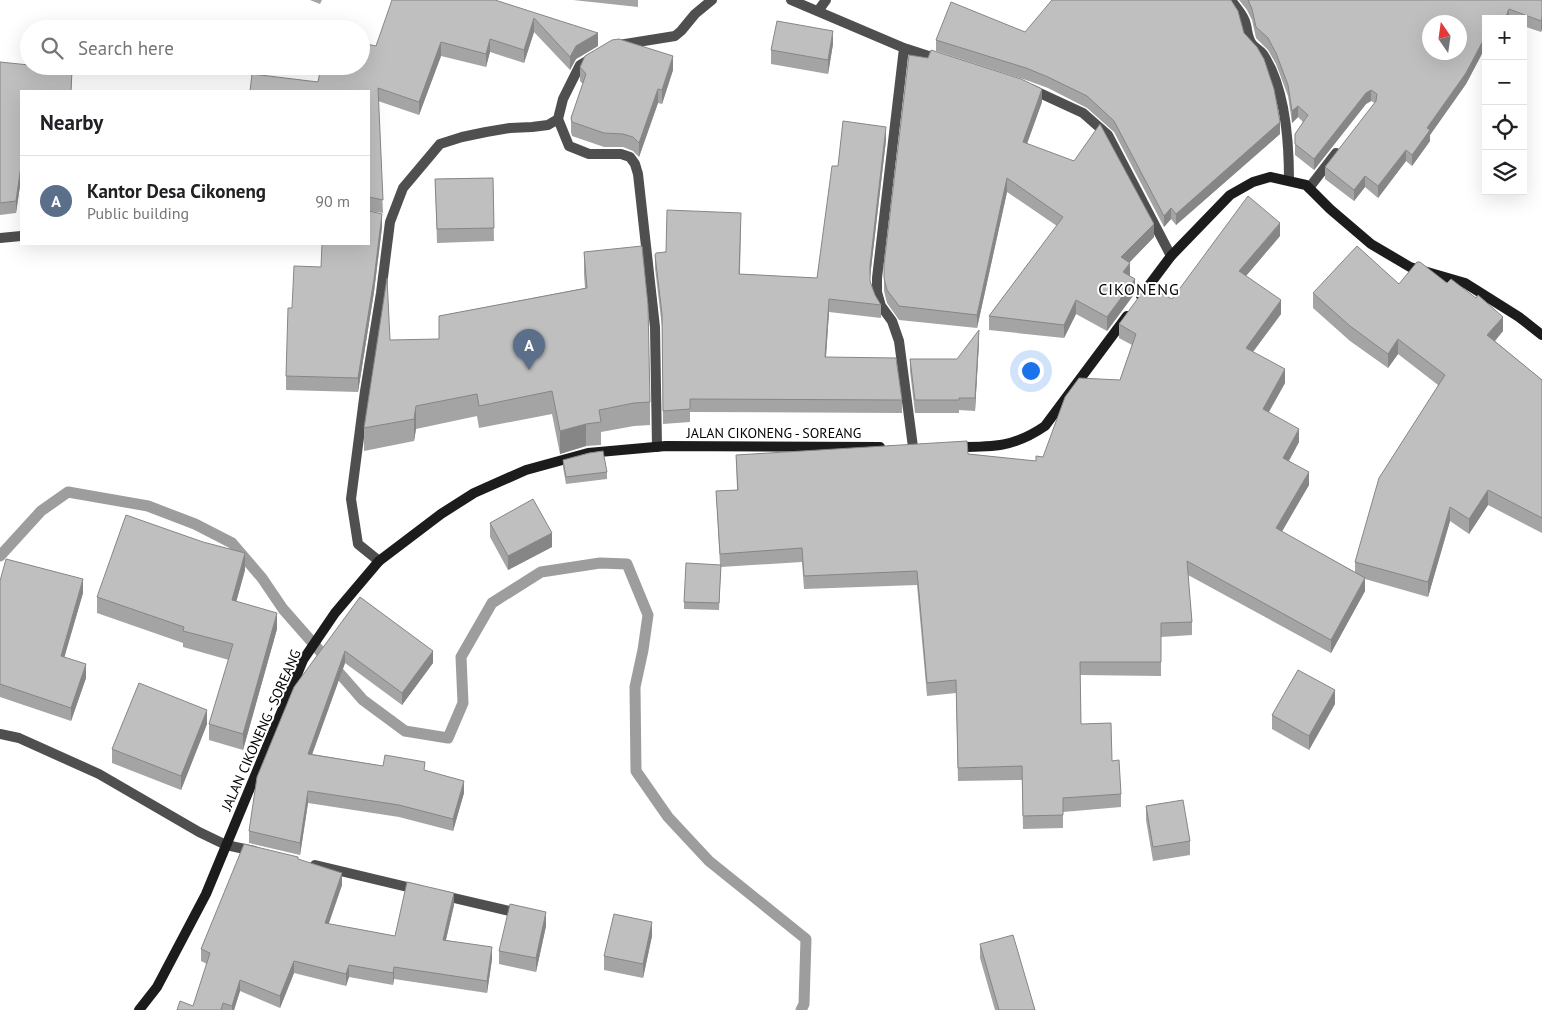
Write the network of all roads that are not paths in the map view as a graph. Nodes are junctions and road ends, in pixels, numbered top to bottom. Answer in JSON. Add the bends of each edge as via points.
{"nodes":[{"id":1,"x":712,"y":0,"type":"edge"},
{"id":2,"x":791,"y":0,"type":"edge"},
{"id":3,"x":826,"y":0,"type":"edge"},
{"id":4,"x":1231,"y":0,"type":"edge"},
{"id":5,"x":818,"y":11,"type":"junction"},
{"id":6,"x":904,"y":48,"type":"junction"},
{"id":7,"x":949,"y":62,"type":"edge"},
{"id":8,"x":1022,"y":86,"type":"edge"},
{"id":9,"x":558,"y":120,"type":"junction"},
{"id":10,"x":1343,"y":144,"type":"edge"},
{"id":11,"x":1289,"y":180,"type":"junction"},
{"id":12,"x":1309,"y":188,"type":"junction"},
{"id":13,"x":20,"y":236,"type":"edge"},
{"id":14,"x":0,"y":238,"type":"edge"},
{"id":15,"x":1171,"y":256,"type":"junction"},
{"id":16,"x":1542,"y":335,"type":"edge"},
{"id":17,"x":657,"y":447,"type":"junction"},
{"id":18,"x":942,"y":447,"type":"edge"},
{"id":19,"x":379,"y":562,"type":"junction"},
{"id":20,"x":0,"y":734,"type":"edge"},
{"id":21,"x":226,"y":845,"type":"junction"},
{"id":22,"x":264,"y":854,"type":"edge"},
{"id":23,"x":302,"y":862,"type":"edge"},
{"id":24,"x":530,"y":916,"type":"edge"},
{"id":25,"x":139,"y":1010,"type":"edge"}],
"edges":[{"from":1,"to":9,"type":"street","via":[[675,36],[606,49],[580,66],[563,99]]},
{"from":2,"to":5,"type":"street"},
{"from":3,"to":5,"type":"street"},
{"from":4,"to":11,"type":"street","via":[[1245,20],[1252,44],[1262,52],[1273,74],[1282,105]]},
{"from":5,"to":6,"type":"street"},
{"from":6,"to":7,"type":"street"},
{"from":6,"to":17,"type":"street","name":"JALAN CIKONENG - SOREANG","via":[[876,292],[899,341],[908,447]]},
{"from":8,"to":15,"type":"street","via":[[1083,113],[1108,135]]},
{"from":9,"to":17,"type":"street","via":[[569,146],[589,154],[630,157],[635,164],[644,216],[655,327]]},
{"from":9,"to":19,"type":"street","via":[[548,125],[494,130],[440,144],[403,188],[386,221],[381,293],[351,499],[358,544]]},
{"from":10,"to":12,"type":"street"},
{"from":11,"to":12,"type":"street"},
{"from":11,"to":15,"type":"street","via":[[1270,177],[1230,195]]},
{"from":12,"to":16,"type":"street","via":[[1372,244],[1410,267],[1465,283]]},
{"from":13,"to":14,"type":"street"},
{"from":15,"to":18,"type":"street","via":[[1045,426],[1029,437],[1006,445]]},
{"from":17,"to":19,"type":"street","name":"JALAN CIKONENG - SOREANG","via":[[588,453],[526,470],[474,493]]},
{"from":19,"to":21,"type":"street","name":"JALAN CIKONENG - SOREANG","via":[[335,613],[303,660]]},
{"from":20,"to":21,"type":"street","via":[[19,738],[100,774]]},
{"from":21,"to":22,"type":"street"},
{"from":21,"to":25,"type":"street","name":"JALAN CIKONENG - SOREANG","via":[[206,894],[157,987]]},
{"from":23,"to":24,"type":"street"}]}
